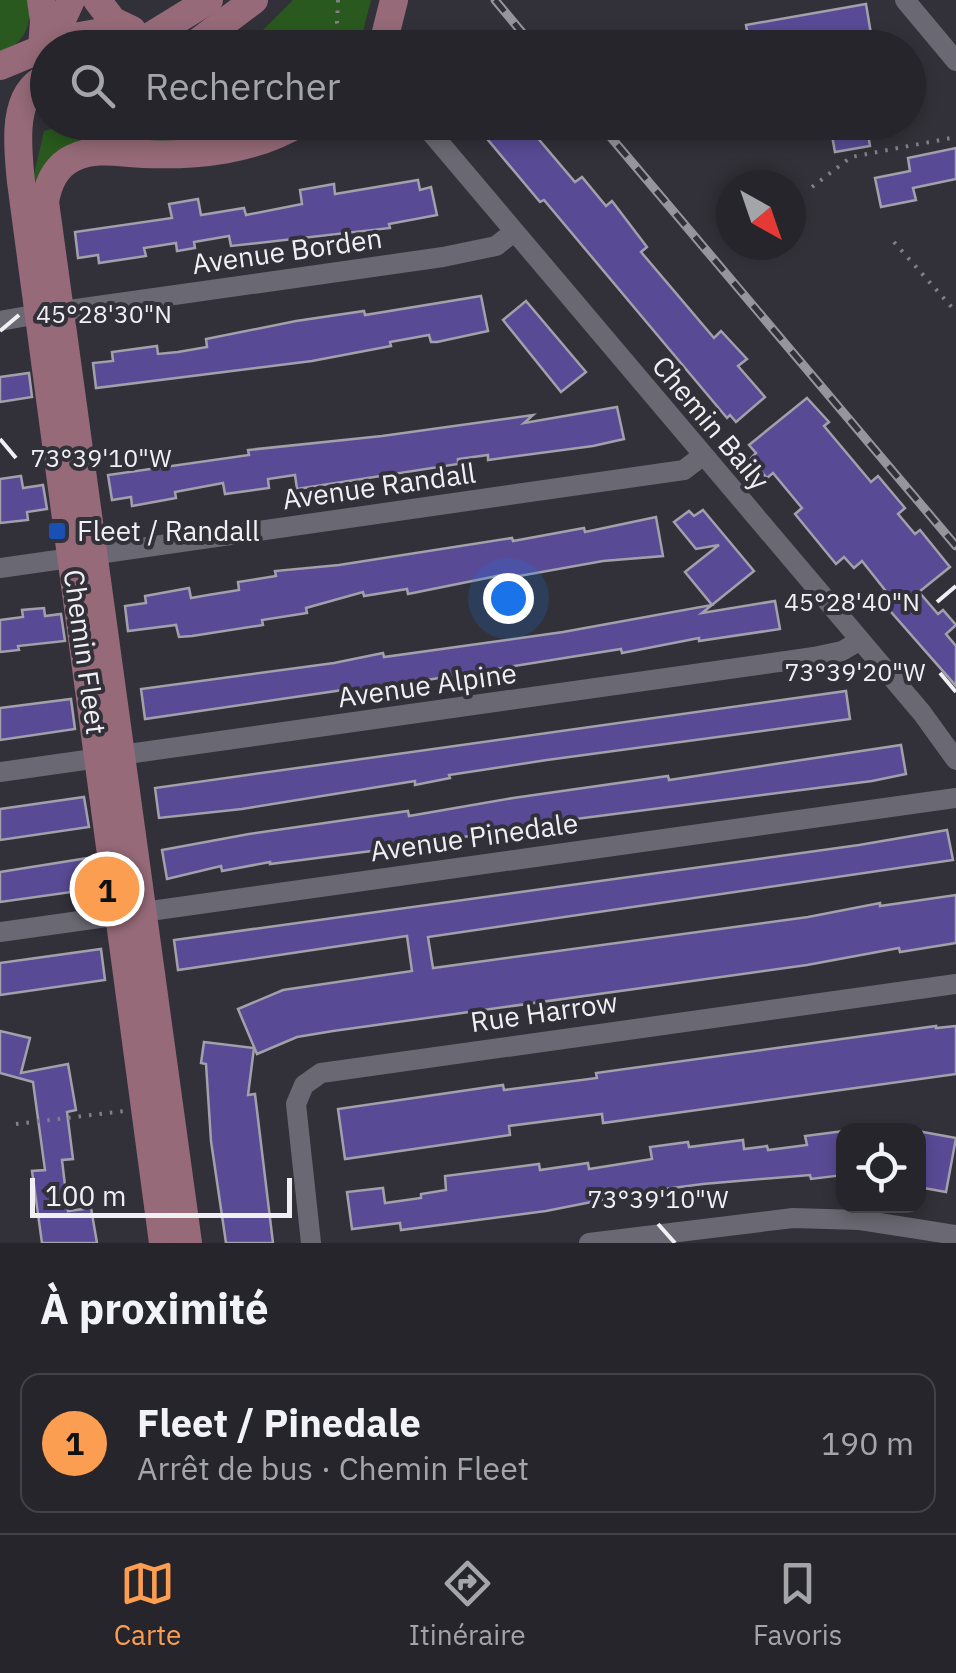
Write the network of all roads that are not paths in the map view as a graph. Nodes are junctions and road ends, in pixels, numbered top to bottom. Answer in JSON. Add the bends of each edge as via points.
{"nodes":[{"id":1,"x":41,"y":0,"type":"edge"},
{"id":2,"x":71,"y":0,"type":"edge"},
{"id":3,"x":97,"y":0,"type":"edge"},
{"id":4,"x":209,"y":0,"type":"edge"},
{"id":5,"x":254,"y":0,"type":"edge"},
{"id":6,"x":274,"y":0,"type":"edge"},
{"id":7,"x":394,"y":0,"type":"edge"},
{"id":8,"x":905,"y":0,"type":"edge"},
{"id":9,"x":43,"y":30,"type":"edge"},
{"id":10,"x":55,"y":30,"type":"edge"},
{"id":11,"x":121,"y":30,"type":"edge"},
{"id":12,"x":164,"y":30,"type":"edge"},
{"id":13,"x":214,"y":30,"type":"edge"},
{"id":14,"x":243,"y":30,"type":"edge"},
{"id":15,"x":386,"y":30,"type":"edge"},
{"id":16,"x":30,"y":53,"type":"edge"},
{"id":17,"x":956,"y":61,"type":"edge"},
{"id":18,"x":0,"y":66,"type":"edge"},
{"id":19,"x":0,"y":82,"type":"edge"},
{"id":20,"x":30,"y":92,"type":"edge"},
{"id":21,"x":30,"y":108,"type":"edge"},
{"id":22,"x":123,"y":140,"type":"edge"},
{"id":23,"x":270,"y":140,"type":"edge"},
{"id":24,"x":437,"y":140,"type":"edge"},
{"id":25,"x":104,"y":151,"type":"junction"},
{"id":26,"x":514,"y":232,"type":"junction"},
{"id":27,"x":51,"y":313,"type":"junction"},
{"id":28,"x":0,"y":321,"type":"edge"},
{"id":29,"x":702,"y":456,"type":"junction"},
{"id":30,"x":83,"y":556,"type":"junction"},
{"id":31,"x":0,"y":568,"type":"edge"},
{"id":32,"x":859,"y":641,"type":"junction"},
{"id":33,"x":111,"y":757,"type":"junction"},
{"id":34,"x":956,"y":760,"type":"edge"},
{"id":35,"x":0,"y":772,"type":"edge"},
{"id":36,"x":956,"y":798,"type":"edge"},
{"id":37,"x":130,"y":913,"type":"junction"},
{"id":38,"x":0,"y":932,"type":"edge"},
{"id":39,"x":956,"y":984,"type":"edge"},
{"id":40,"x":141,"y":995,"type":"junction"},
{"id":41,"x":734,"y":1233,"type":"edge"},
{"id":42,"x":956,"y":1236,"type":"edge"},
{"id":43,"x":164,"y":1243,"type":"edge"},
{"id":44,"x":188,"y":1243,"type":"edge"},
{"id":45,"x":311,"y":1243,"type":"edge"},
{"id":46,"x":590,"y":1243,"type":"edge"}],
"edges":[{"from":1,"to":9,"type":"main road"},
{"from":2,"to":10,"type":"main road"},
{"from":3,"to":11,"type":"main road"},
{"from":4,"to":12,"type":"main road"},
{"from":5,"to":13,"type":"main road"},
{"from":6,"to":14,"type":"main road"},
{"from":7,"to":15,"type":"main road"},
{"from":8,"to":17,"type":"street"},
{"from":16,"to":18,"type":"main road"},
{"from":19,"to":20,"type":"main road","via":[[23,76]]},
{"from":21,"to":27,"type":"main road","name":"Chemin Fleet","via":[[20,164]]},
{"from":22,"to":25,"type":"main road","name":"Chemin Fleet"},
{"from":23,"to":25,"type":"main road","via":[[202,152]]},
{"from":24,"to":26,"type":"street","name":"Chemin Baily"},
{"from":25,"to":27,"type":"main road","name":"Chemin Fleet","via":[[69,160],[48,189]]},
{"from":26,"to":27,"type":"street","name":"Avenue Borden","via":[[496,246],[443,257]]},
{"from":26,"to":29,"type":"street","name":"Chemin Baily"},
{"from":27,"to":28,"type":"street","name":"Avenue Borden"},
{"from":27,"to":30,"type":"main road","name":"Chemin Fleet"},
{"from":29,"to":30,"type":"street","name":"Avenue Randall","via":[[684,470]]},
{"from":29,"to":32,"type":"street","name":"Chemin Baily"},
{"from":30,"to":31,"type":"street","name":"Avenue Randall"},
{"from":30,"to":33,"type":"main road","name":"Chemin Fleet"},
{"from":32,"to":33,"type":"street","name":"Avenue Alpine","via":[[814,657]]},
{"from":32,"to":34,"type":"street","name":"Chemin Baily"},
{"from":33,"to":35,"type":"street","name":"Avenue Alpine"},
{"from":33,"to":37,"type":"main road","name":"Chemin Fleet"},
{"from":36,"to":37,"type":"street","name":"Avenue Pinedale"},
{"from":37,"to":38,"type":"street","name":"Avenue Pinedale"},
{"from":37,"to":40,"type":"main road","name":"Chemin Fleet"},
{"from":39,"to":45,"type":"street","name":"Rue Harrow","via":[[320,1073],[304,1085],[296,1104]]},
{"from":40,"to":43,"type":"main road"},
{"from":40,"to":44,"type":"main road"},
{"from":41,"to":42,"type":"street","via":[[824,1218]]},
{"from":41,"to":46,"type":"street"}]}
